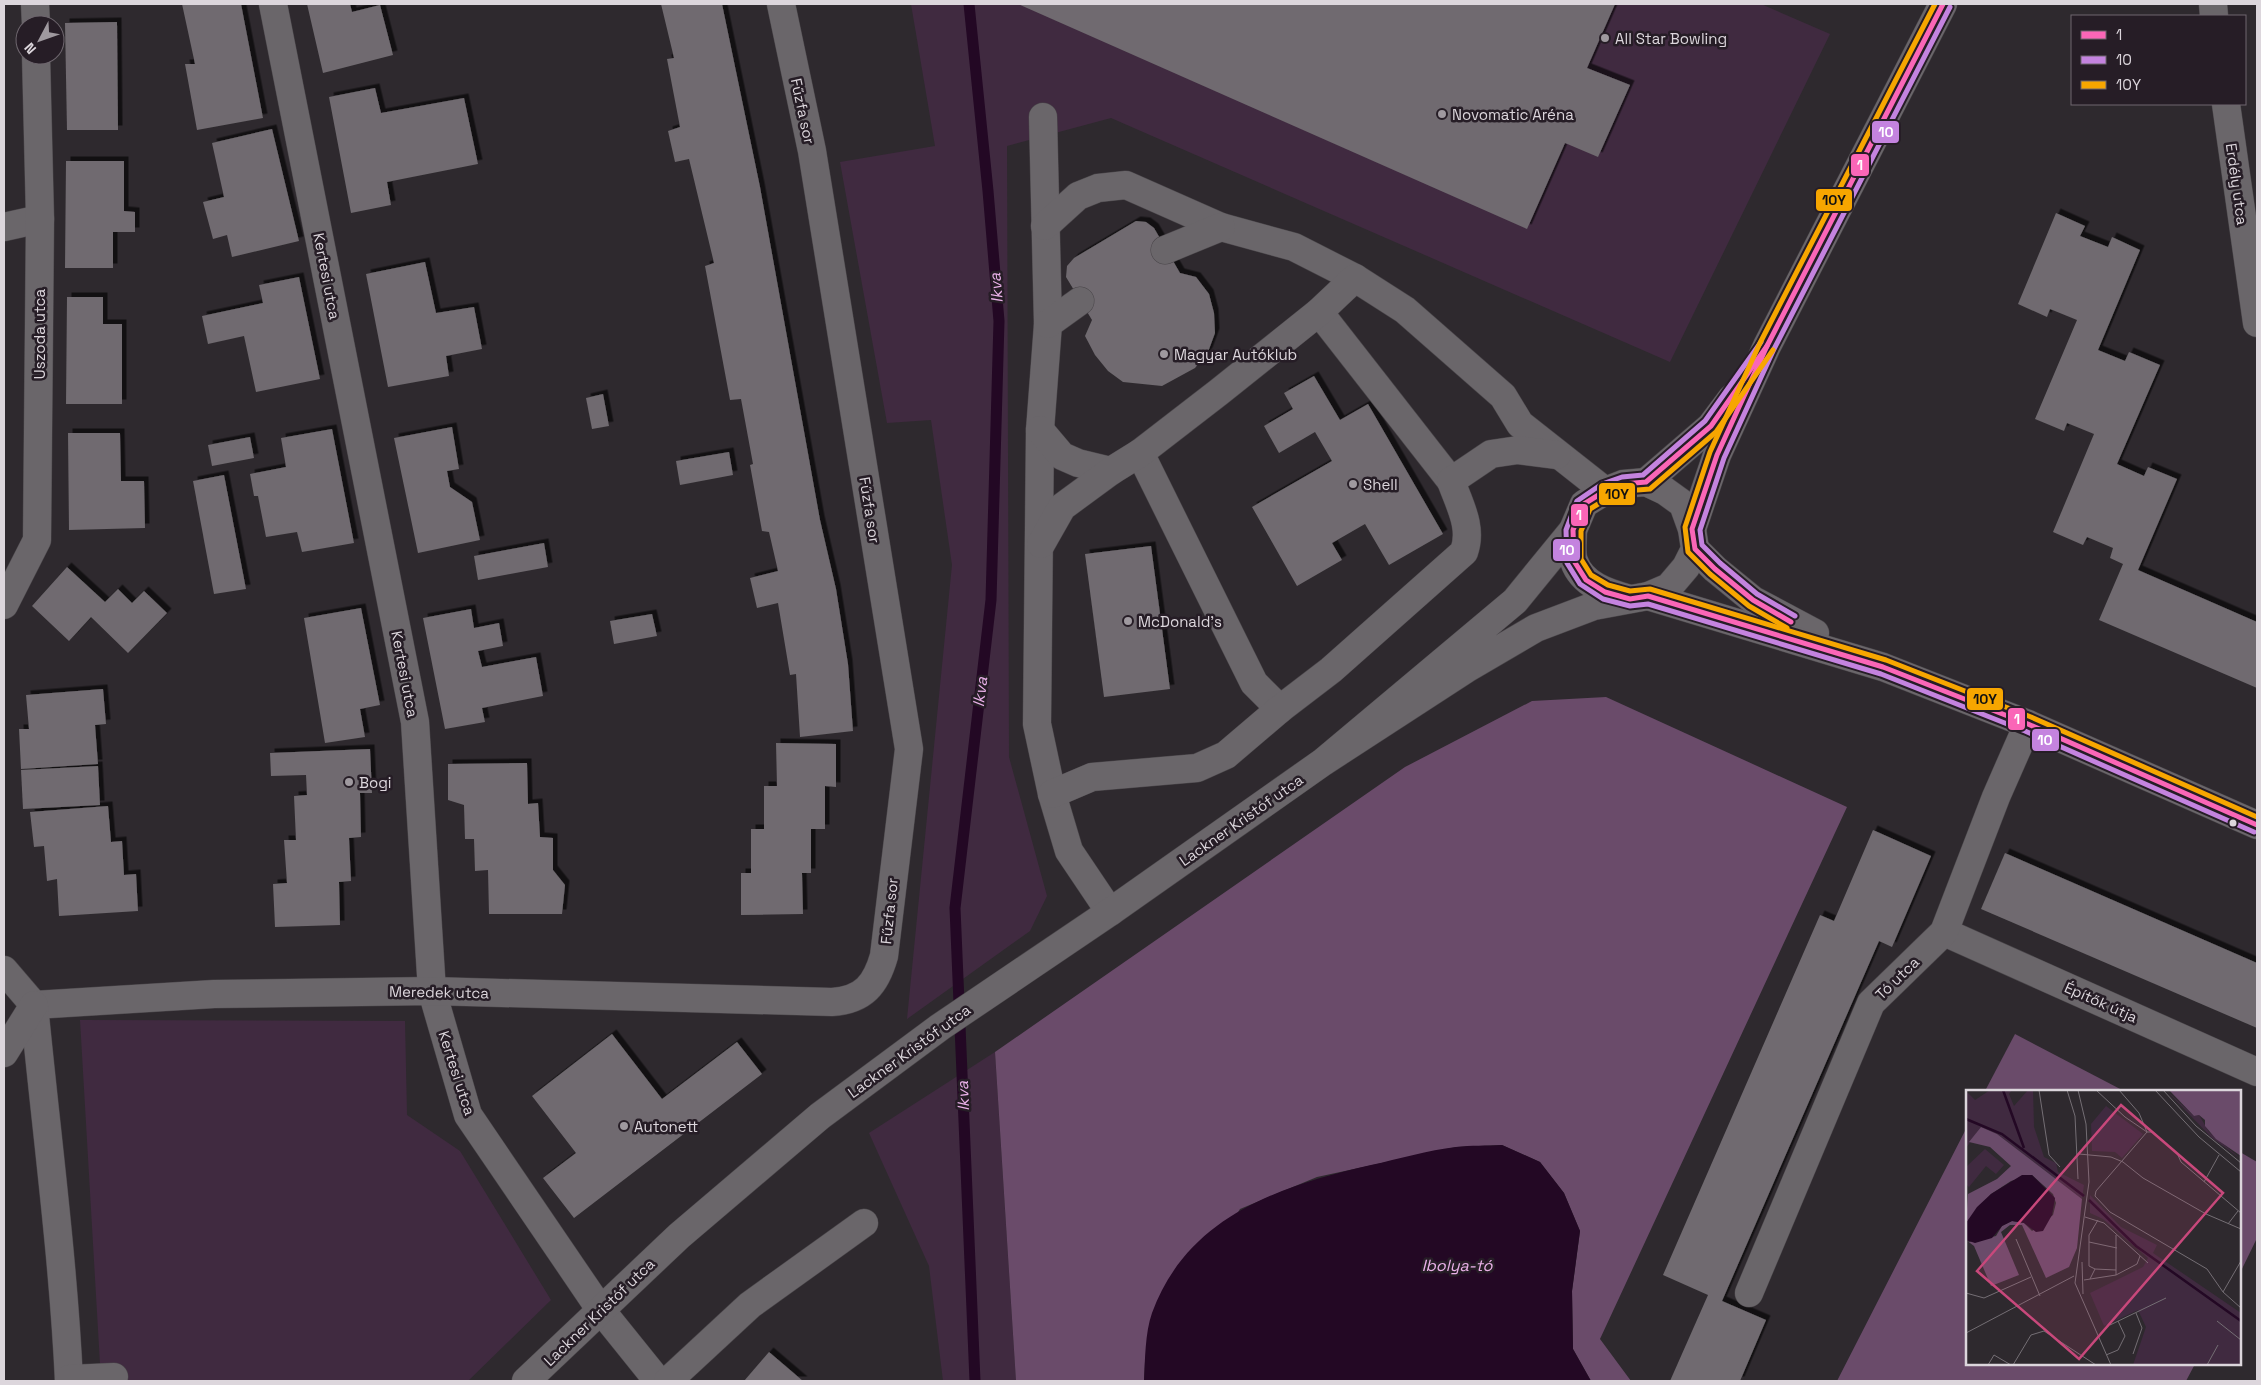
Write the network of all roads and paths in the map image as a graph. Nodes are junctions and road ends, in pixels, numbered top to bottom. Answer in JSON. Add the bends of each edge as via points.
{"nodes":[{"id":1,"x":273,"y":4,"type":"edge"},
{"id":2,"x":781,"y":4,"type":"edge"},
{"id":3,"x":1943,"y":4,"type":"edge"},
{"id":4,"x":36,"y":65,"type":"edge"},
{"id":5,"x":2226,"y":105,"type":"edge"},
{"id":6,"x":1043,"y":117,"type":"dead end"},
{"id":7,"x":40,"y":219,"type":"junction"},
{"id":8,"x":1045,"y":226,"type":"junction"},
{"id":9,"x":1221,"y":226,"type":"junction"},
{"id":10,"x":4,"y":227,"type":"edge"},
{"id":11,"x":1165,"y":250,"type":"dead end"},
{"id":12,"x":1355,"y":278,"type":"junction"},
{"id":13,"x":1080,"y":301,"type":"dead end"},
{"id":14,"x":1319,"y":312,"type":"junction"},
{"id":15,"x":2257,"y":323,"type":"edge"},
{"id":16,"x":1048,"y":324,"type":"junction"},
{"id":17,"x":1766,"y":346,"type":"junction"},
{"id":18,"x":1040,"y":430,"type":"junction"},
{"id":19,"x":1140,"y":453,"type":"junction"},
{"id":20,"x":1557,"y":455,"type":"junction"},
{"id":21,"x":1111,"y":471,"type":"junction"},
{"id":22,"x":1451,"y":481,"type":"junction"},
{"id":23,"x":1646,"y":482,"type":"junction"},
{"id":24,"x":1605,"y":491,"type":"junction"},
{"id":25,"x":1573,"y":530,"type":"junction"},
{"id":26,"x":1693,"y":539,"type":"junction"},
{"id":27,"x":1040,"y":546,"type":"junction"},
{"id":28,"x":1639,"y":597,"type":"junction"},
{"id":29,"x":4,"y":604,"type":"edge"},
{"id":30,"x":1883,"y":667,"type":"junction"},
{"id":31,"x":1280,"y":709,"type":"junction"},
{"id":32,"x":2028,"y":724,"type":"junction"},
{"id":33,"x":1323,"y":762,"type":"junction"},
{"id":34,"x":1052,"y":794,"type":"junction"},
{"id":35,"x":2257,"y":824,"type":"edge"},
{"id":36,"x":1110,"y":912,"type":"junction"},
{"id":37,"x":1944,"y":932,"type":"junction"},
{"id":38,"x":4,"y":970,"type":"edge"},
{"id":39,"x":432,"y":991,"type":"junction"},
{"id":40,"x":844,"y":1002,"type":"joint"},
{"id":41,"x":34,"y":1005,"type":"junction"},
{"id":42,"x":4,"y":1053,"type":"edge"},
{"id":43,"x":2257,"y":1072,"type":"edge"},
{"id":44,"x":864,"y":1223,"type":"dead end"},
{"id":45,"x":1749,"y":1293,"type":"dead end"},
{"id":46,"x":600,"y":1309,"type":"junction"},
{"id":47,"x":114,"y":1377,"type":"dead end"},
{"id":48,"x":69,"y":1380,"type":"edge"},
{"id":49,"x":526,"y":1381,"type":"edge"},
{"id":50,"x":658,"y":1381,"type":"edge"},
{"id":51,"x":668,"y":1381,"type":"edge"}],
"edges":[{"from":1,"to":39,"type":"street","name":"Kertesi utca","via":[[415,722]]},
{"from":2,"to":40,"type":"street","name":"Fűzfa sor","via":[[812,151],[908,749],[884,956],[870,987]]},
{"from":3,"to":17,"type":"street","name":"Lackner Kristóf utca"},
{"from":4,"to":7,"type":"street","name":"Uszoda utca"},
{"from":5,"to":15,"type":"street","name":"Erdély utca"},
{"from":6,"to":8,"type":"street"},
{"from":7,"to":10,"type":"street"},
{"from":7,"to":29,"type":"street","name":"Uszoda utca","via":[[37,540]]},
{"from":8,"to":9,"type":"street","via":[[1078,196],[1098,188],[1126,184]]},
{"from":8,"to":16,"type":"street"},
{"from":9,"to":11,"type":"street"},
{"from":9,"to":12,"type":"street","via":[[1294,248]]},
{"from":12,"to":14,"type":"street"},
{"from":12,"to":20,"type":"street","via":[[1405,310],[1503,396],[1520,424]]},
{"from":13,"to":16,"type":"street"},
{"from":14,"to":19,"type":"street"},
{"from":14,"to":22,"type":"street"},
{"from":16,"to":18,"type":"street"},
{"from":17,"to":23,"type":"street","name":"Lackner Kristóf utca","via":[[1711,426]]},
{"from":17,"to":26,"type":"street","name":"Lackner Kristóf utca","via":[[1717,455]]},
{"from":18,"to":21,"type":"street","via":[[1062,456]]},
{"from":18,"to":27,"type":"street"},
{"from":19,"to":21,"type":"street"},
{"from":19,"to":31,"type":"street","via":[[1254,683]]},
{"from":20,"to":22,"type":"street","via":[[1518,450],[1491,454]]},
{"from":20,"to":24,"type":"street"},
{"from":21,"to":27,"type":"street","via":[[1062,507]]},
{"from":22,"to":31,"type":"street","via":[[1468,526],[1469,539],[1464,552],[1331,670]]},
{"from":23,"to":24,"type":"street","name":"Lackner Kristóf utca","via":[[1623,484]]},
{"from":23,"to":26,"type":"street","via":[[1683,504]]},
{"from":24,"to":25,"type":"street","name":"Lackner Kristóf utca","via":[[1584,504]]},
{"from":25,"to":28,"type":"street","name":"Lackner Kristóf utca","via":[[1574,561],[1586,580],[1605,592]]},
{"from":25,"to":33,"type":"street","name":"Lackner Kristóf utca","via":[[1515,602]]},
{"from":26,"to":28,"type":"street","name":"Lackner Kristóf utca","via":[[1686,567],[1669,587]]},
{"from":26,"to":30,"type":"street","via":[[1715,570],[1753,600]]},
{"from":27,"to":34,"type":"street","via":[[1037,724]]},
{"from":28,"to":30,"type":"street"},
{"from":28,"to":33,"type":"street","name":"Lackner Kristóf utca","via":[[1594,606],[1536,628],[1466,669]]},
{"from":30,"to":32,"type":"street"},
{"from":31,"to":34,"type":"street","via":[[1226,755],[1197,768],[1092,777]]},
{"from":32,"to":35,"type":"street"},
{"from":32,"to":37,"type":"street","name":"Tó utca"},
{"from":33,"to":36,"type":"street","name":"Lackner Kristóf utca"},
{"from":34,"to":36,"type":"street","via":[[1069,852]]},
{"from":36,"to":46,"type":"street","name":"Lackner Kristóf utca","via":[[940,1027],[820,1116],[678,1236]]},
{"from":37,"to":43,"type":"street","name":"Építők útja"},
{"from":37,"to":45,"type":"street","name":"Tó utca","via":[[1871,1003]]},
{"from":38,"to":41,"type":"street"},
{"from":39,"to":40,"type":"street","name":"Meredek utca"},
{"from":39,"to":41,"type":"street","name":"Meredek utca","via":[[214,994]]},
{"from":39,"to":46,"type":"street","name":"Kertesi utca","via":[[468,1115]]},
{"from":41,"to":42,"type":"street"},
{"from":41,"to":48,"type":"street","via":[[64,1278]]},
{"from":44,"to":51,"type":"street","via":[[750,1304]]},
{"from":46,"to":49,"type":"street","name":"Lackner Kristóf utca"},
{"from":46,"to":50,"type":"street","name":"Kertesi utca"},
{"from":47,"to":48,"type":"street"}]}
